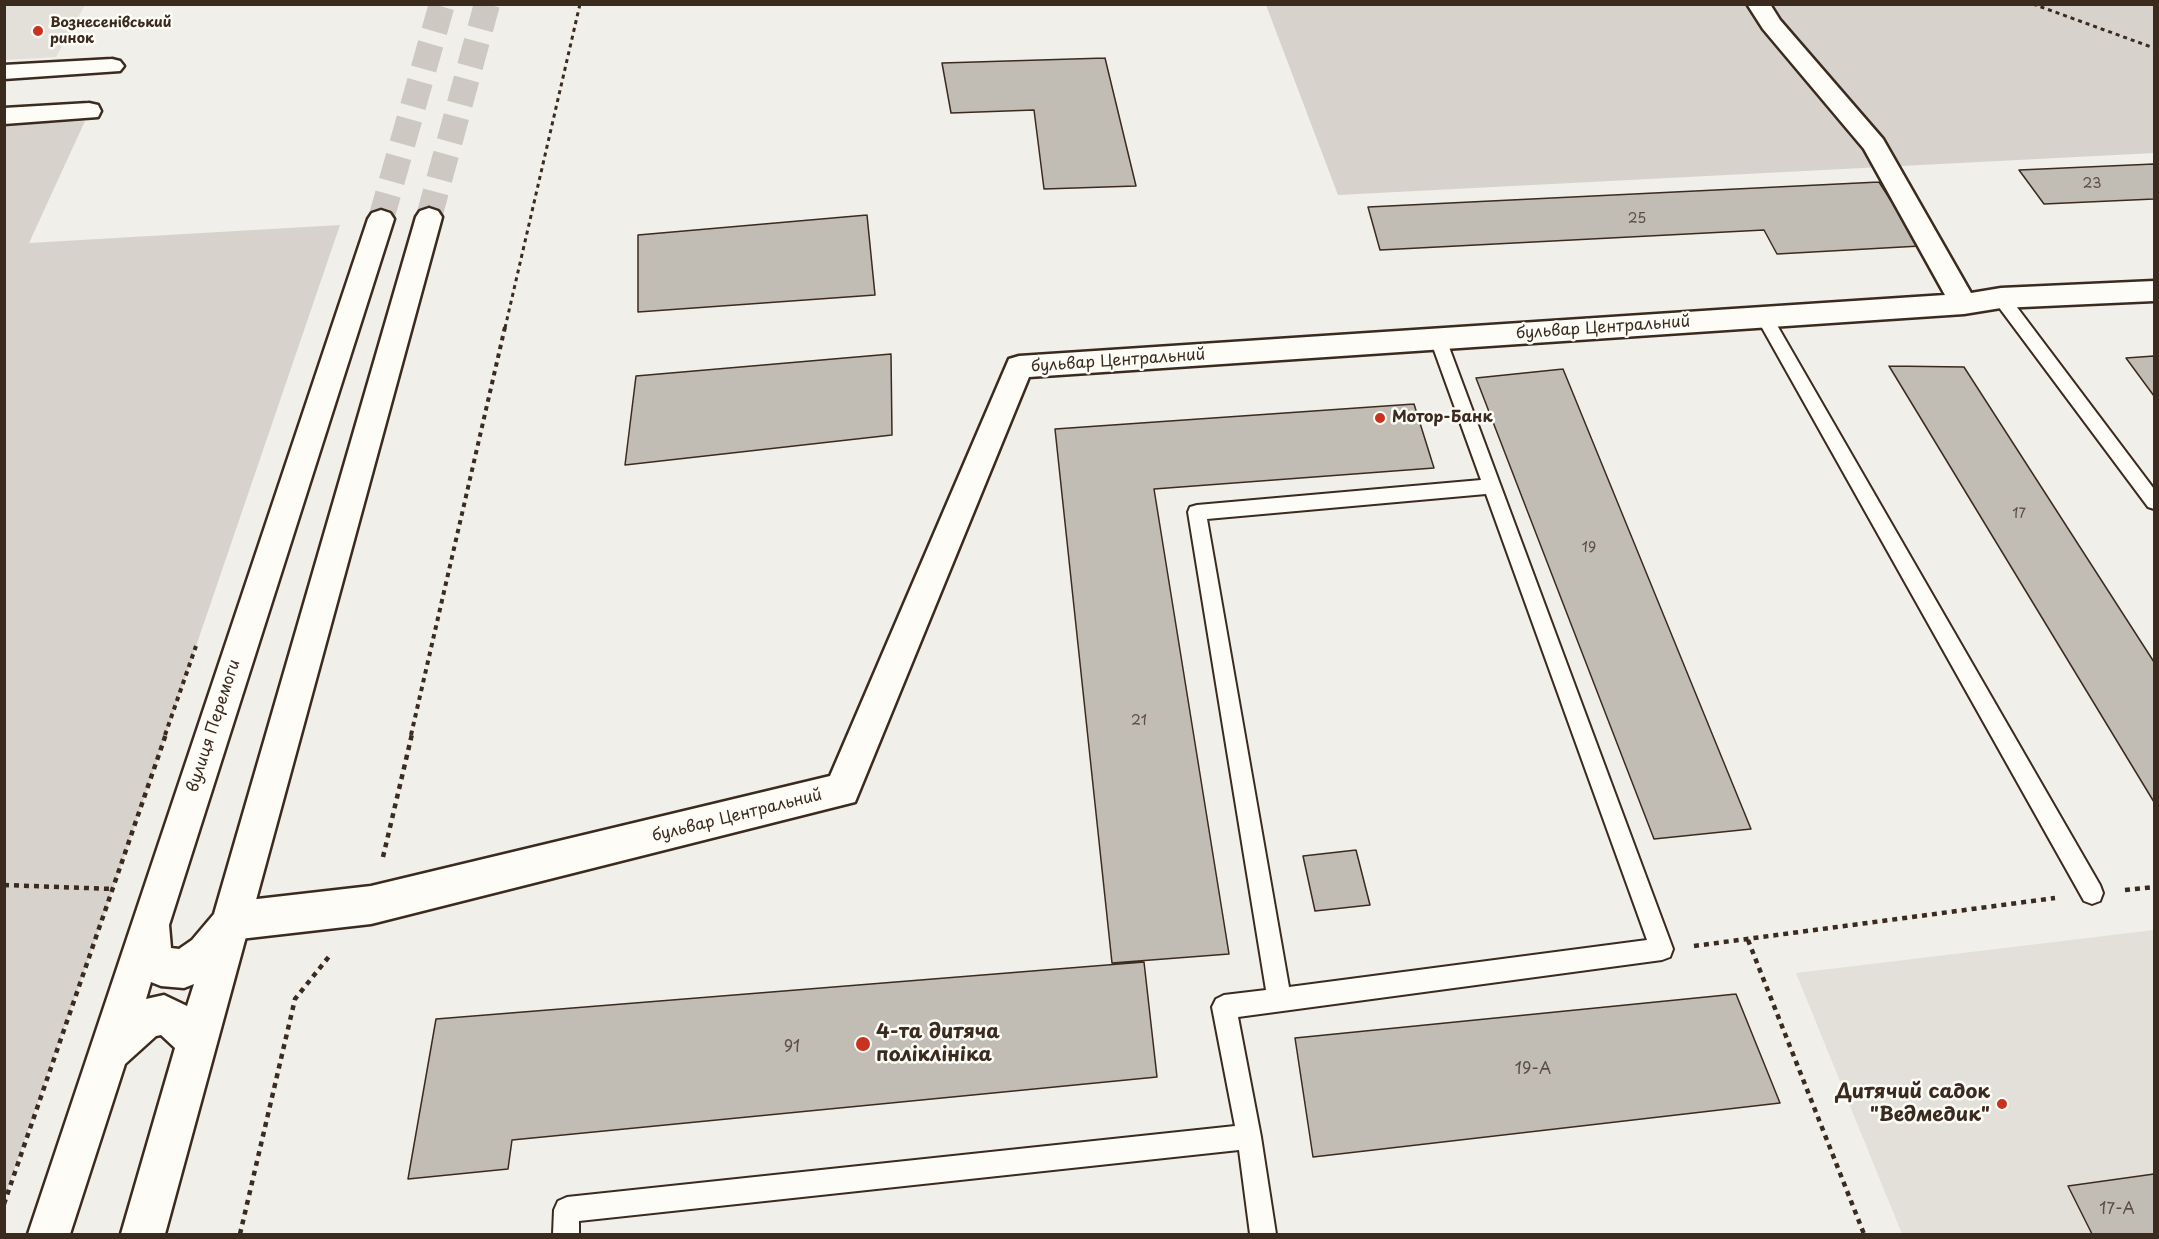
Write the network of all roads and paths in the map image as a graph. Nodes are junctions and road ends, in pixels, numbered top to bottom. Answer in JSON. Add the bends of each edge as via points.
{"nodes":[{"id":1,"x":580,"y":4,"type":"edge"},
{"id":2,"x":1758,"y":4,"type":"edge"},
{"id":3,"x":2032,"y":4,"type":"edge"},
{"id":4,"x":2154,"y":48,"type":"edge"},
{"id":5,"x":112,"y":66,"type":"dead end"},
{"id":6,"x":4,"y":72,"type":"edge"},
{"id":7,"x":89,"y":111,"type":"dead end"},
{"id":8,"x":4,"y":116,"type":"edge"},
{"id":9,"x":429,"y":217,"type":"tunnel mouth"},
{"id":10,"x":381,"y":219,"type":"tunnel mouth"},
{"id":11,"x":2154,"y":291,"type":"edge"},
{"id":12,"x":2001,"y":298,"type":"junction"},
{"id":13,"x":1964,"y":304,"type":"junction"},
{"id":14,"x":1764,"y":317,"type":"junction"},
{"id":15,"x":1438,"y":339,"type":"junction"},
{"id":16,"x":1491,"y":486,"type":"junction"},
{"id":17,"x":2154,"y":502,"type":"edge"},
{"id":18,"x":198,"y":641,"type":"dead end"},
{"id":19,"x":4,"y":885,"type":"edge"},
{"id":20,"x":2154,"y":887,"type":"edge"},
{"id":21,"x":113,"y":889,"type":"junction"},
{"id":22,"x":2092,"y":893,"type":"junction"},
{"id":23,"x":371,"y":905,"type":"junction"},
{"id":24,"x":231,"y":921,"type":"junction"},
{"id":25,"x":150,"y":922,"type":"junction"},
{"id":26,"x":1748,"y":940,"type":"junction"},
{"id":27,"x":1662,"y":949,"type":"junction"},
{"id":28,"x":1279,"y":999,"type":"junction"},
{"id":29,"x":198,"y":1042,"type":"junction"},
{"id":30,"x":109,"y":1051,"type":"junction"},
{"id":31,"x":1249,"y":1137,"type":"junction"},
{"id":32,"x":4,"y":1204,"type":"edge"},
{"id":33,"x":49,"y":1234,"type":"edge"},
{"id":34,"x":143,"y":1234,"type":"edge"},
{"id":35,"x":240,"y":1234,"type":"edge"},
{"id":36,"x":566,"y":1234,"type":"edge"},
{"id":37,"x":1263,"y":1234,"type":"edge"},
{"id":38,"x":1863,"y":1234,"type":"edge"}],
"edges":[{"from":1,"to":23,"type":"path"},
{"from":2,"to":13,"type":"street","via":[[1874,145]]},
{"from":3,"to":4,"type":"path"},
{"from":5,"to":6,"type":"street"},
{"from":7,"to":8,"type":"street"},
{"from":9,"to":24,"type":"street"},
{"from":10,"to":25,"type":"street","name":"вулиця Перемоги"},
{"from":11,"to":12,"type":"street","name":"бульвар Центральний"},
{"from":12,"to":13,"type":"street","name":"бульвар Центральний"},
{"from":12,"to":17,"type":"lane"},
{"from":13,"to":14,"type":"street","name":"бульвар Центральний"},
{"from":14,"to":15,"type":"street","name":"бульвар Центральний"},
{"from":14,"to":22,"type":"lane"},
{"from":15,"to":16,"type":"lane"},
{"from":15,"to":23,"type":"street","name":"бульвар Центральний","via":[[1019,367],[843,790]]},
{"from":16,"to":27,"type":"lane"},
{"from":16,"to":28,"type":"lane","via":[[1197,512]]},
{"from":18,"to":21,"type":"path"},
{"from":19,"to":21,"type":"path"},
{"from":20,"to":22,"type":"path"},
{"from":21,"to":32,"type":"path"},
{"from":22,"to":26,"type":"path"},
{"from":23,"to":24,"type":"street","name":"бульвар Центральний"},
{"from":23,"to":35,"type":"path","via":[[295,999]]},
{"from":24,"to":25,"type":"street","via":[[206,954],[184,969],[160,967],[152,954]]},
{"from":24,"to":29,"type":"street"},
{"from":25,"to":30,"type":"street","name":"вулиця Перемоги"},
{"from":26,"to":27,"type":"path"},
{"from":26,"to":38,"type":"path"},
{"from":27,"to":28,"type":"lane"},
{"from":28,"to":31,"type":"lane","via":[[1224,1007]]},
{"from":29,"to":30,"type":"street","via":[[165,1015],[147,1018]]},
{"from":29,"to":34,"type":"street"},
{"from":30,"to":33,"type":"street","name":"вулиця Перемоги"},
{"from":31,"to":36,"type":"lane","via":[[567,1210]]},
{"from":31,"to":37,"type":"lane"}]}
